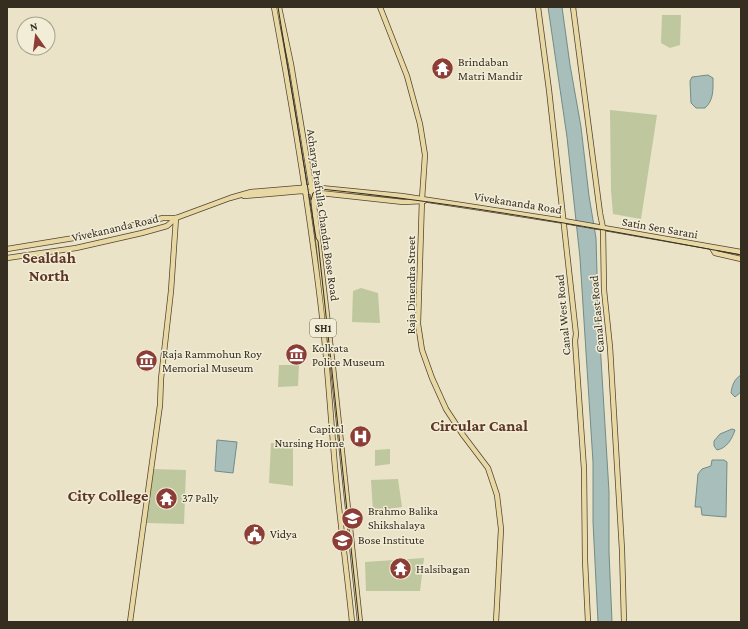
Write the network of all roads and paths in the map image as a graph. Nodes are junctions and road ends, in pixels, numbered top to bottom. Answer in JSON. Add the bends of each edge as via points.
{"nodes":[{"id":1,"x":274,"y":7,"type":"edge"},
{"id":2,"x":279,"y":7,"type":"edge"},
{"id":3,"x":380,"y":7,"type":"edge"},
{"id":4,"x":538,"y":7,"type":"edge"},
{"id":5,"x":572,"y":7,"type":"edge"},
{"id":6,"x":305,"y":187,"type":"junction"},
{"id":7,"x":316,"y":187,"type":"junction"},
{"id":8,"x":306,"y":192,"type":"junction"},
{"id":9,"x":312,"y":192,"type":"junction"},
{"id":10,"x":240,"y":196,"type":"junction"},
{"id":11,"x":422,"y":200,"type":"junction"},
{"id":12,"x":176,"y":218,"type":"junction"},
{"id":13,"x":564,"y":221,"type":"junction"},
{"id":14,"x":604,"y":228,"type":"junction"},
{"id":15,"x":712,"y":248,"type":"junction"},
{"id":16,"x":7,"y":249,"type":"edge"},
{"id":17,"x":741,"y":252,"type":"edge"},
{"id":18,"x":7,"y":258,"type":"edge"},
{"id":19,"x":741,"y":259,"type":"edge"},
{"id":20,"x":130,"y":622,"type":"edge"},
{"id":21,"x":352,"y":622,"type":"edge"},
{"id":22,"x":360,"y":622,"type":"edge"},
{"id":23,"x":496,"y":622,"type":"edge"},
{"id":24,"x":588,"y":622,"type":"edge"},
{"id":25,"x":624,"y":622,"type":"edge"}],
"edges":[{"from":1,"to":6,"type":"main road","name":"Acharya Prafulla Chandra Bose Road","number":"SH1"},
{"from":2,"to":7,"type":"main road","name":"Acharya Prafulla Chandra Bose Road","number":"SH1"},
{"from":3,"to":11,"type":"main road","name":"Raja Dinendra Street","via":[[407,76],[420,124],[425,155]]},
{"from":4,"to":13,"type":"main road","name":"Canal West Road"},
{"from":5,"to":14,"type":"main road","name":"Canal East Road"},
{"from":6,"to":7,"type":"main road","name":"Vivekananda Road"},
{"from":6,"to":8,"type":"main road","name":"Acharya Prafulla Chandra Bose Road","number":"SH1"},
{"from":6,"to":10,"type":"main road","name":"Vivekananda Road","via":[[259,191]]},
{"from":7,"to":9,"type":"main road","name":"Acharya Prafulla Chandra Bose Road","number":"SH1"},
{"from":7,"to":11,"type":"main road","name":"Vivekananda Road"},
{"from":8,"to":9,"type":"main road","name":"Vivekananda Road"},
{"from":8,"to":10,"type":"main road","name":"Vivekananda Road"},
{"from":8,"to":21,"type":"main road","name":"Acharya Prafulla Chandra Bose Road","number":"SH1","via":[[326,351]]},
{"from":9,"to":11,"type":"main road","name":"Vivekananda Road","via":[[402,202]]},
{"from":9,"to":22,"type":"main road","name":"Acharya Prafulla Chandra Bose Road","number":"SH1"},
{"from":10,"to":12,"type":"main road","name":"Vivekananda Road"},
{"from":11,"to":13,"type":"main road","name":"Vivekananda Road"},
{"from":11,"to":23,"type":"main road","name":"Raja Dinendra Street","via":[[418,324],[422,350],[446,409],[488,468],[497,495],[501,529]]},
{"from":12,"to":16,"type":"main road","name":"Vivekananda Road","via":[[163,218],[74,238]]},
{"from":12,"to":18,"type":"main road","name":"Vivekananda Road","via":[[167,226],[142,234],[76,248]]},
{"from":12,"to":20,"type":"main road","via":[[160,405]]},
{"from":13,"to":14,"type":"main road","name":"Vivekananda Road"},
{"from":13,"to":24,"type":"main road","name":"Canal West Road","via":[[576,334],[584,471]]},
{"from":14,"to":15,"type":"main road","name":"Satin Sen Sarani"},
{"from":14,"to":25,"type":"main road","name":"Canal East Road","via":[[603,276],[622,543]]},
{"from":15,"to":17,"type":"main road","name":"Satin Sen Sarani"},
{"from":15,"to":19,"type":"main road","name":"Satin Sen Sarani","via":[[715,253]]}]}
